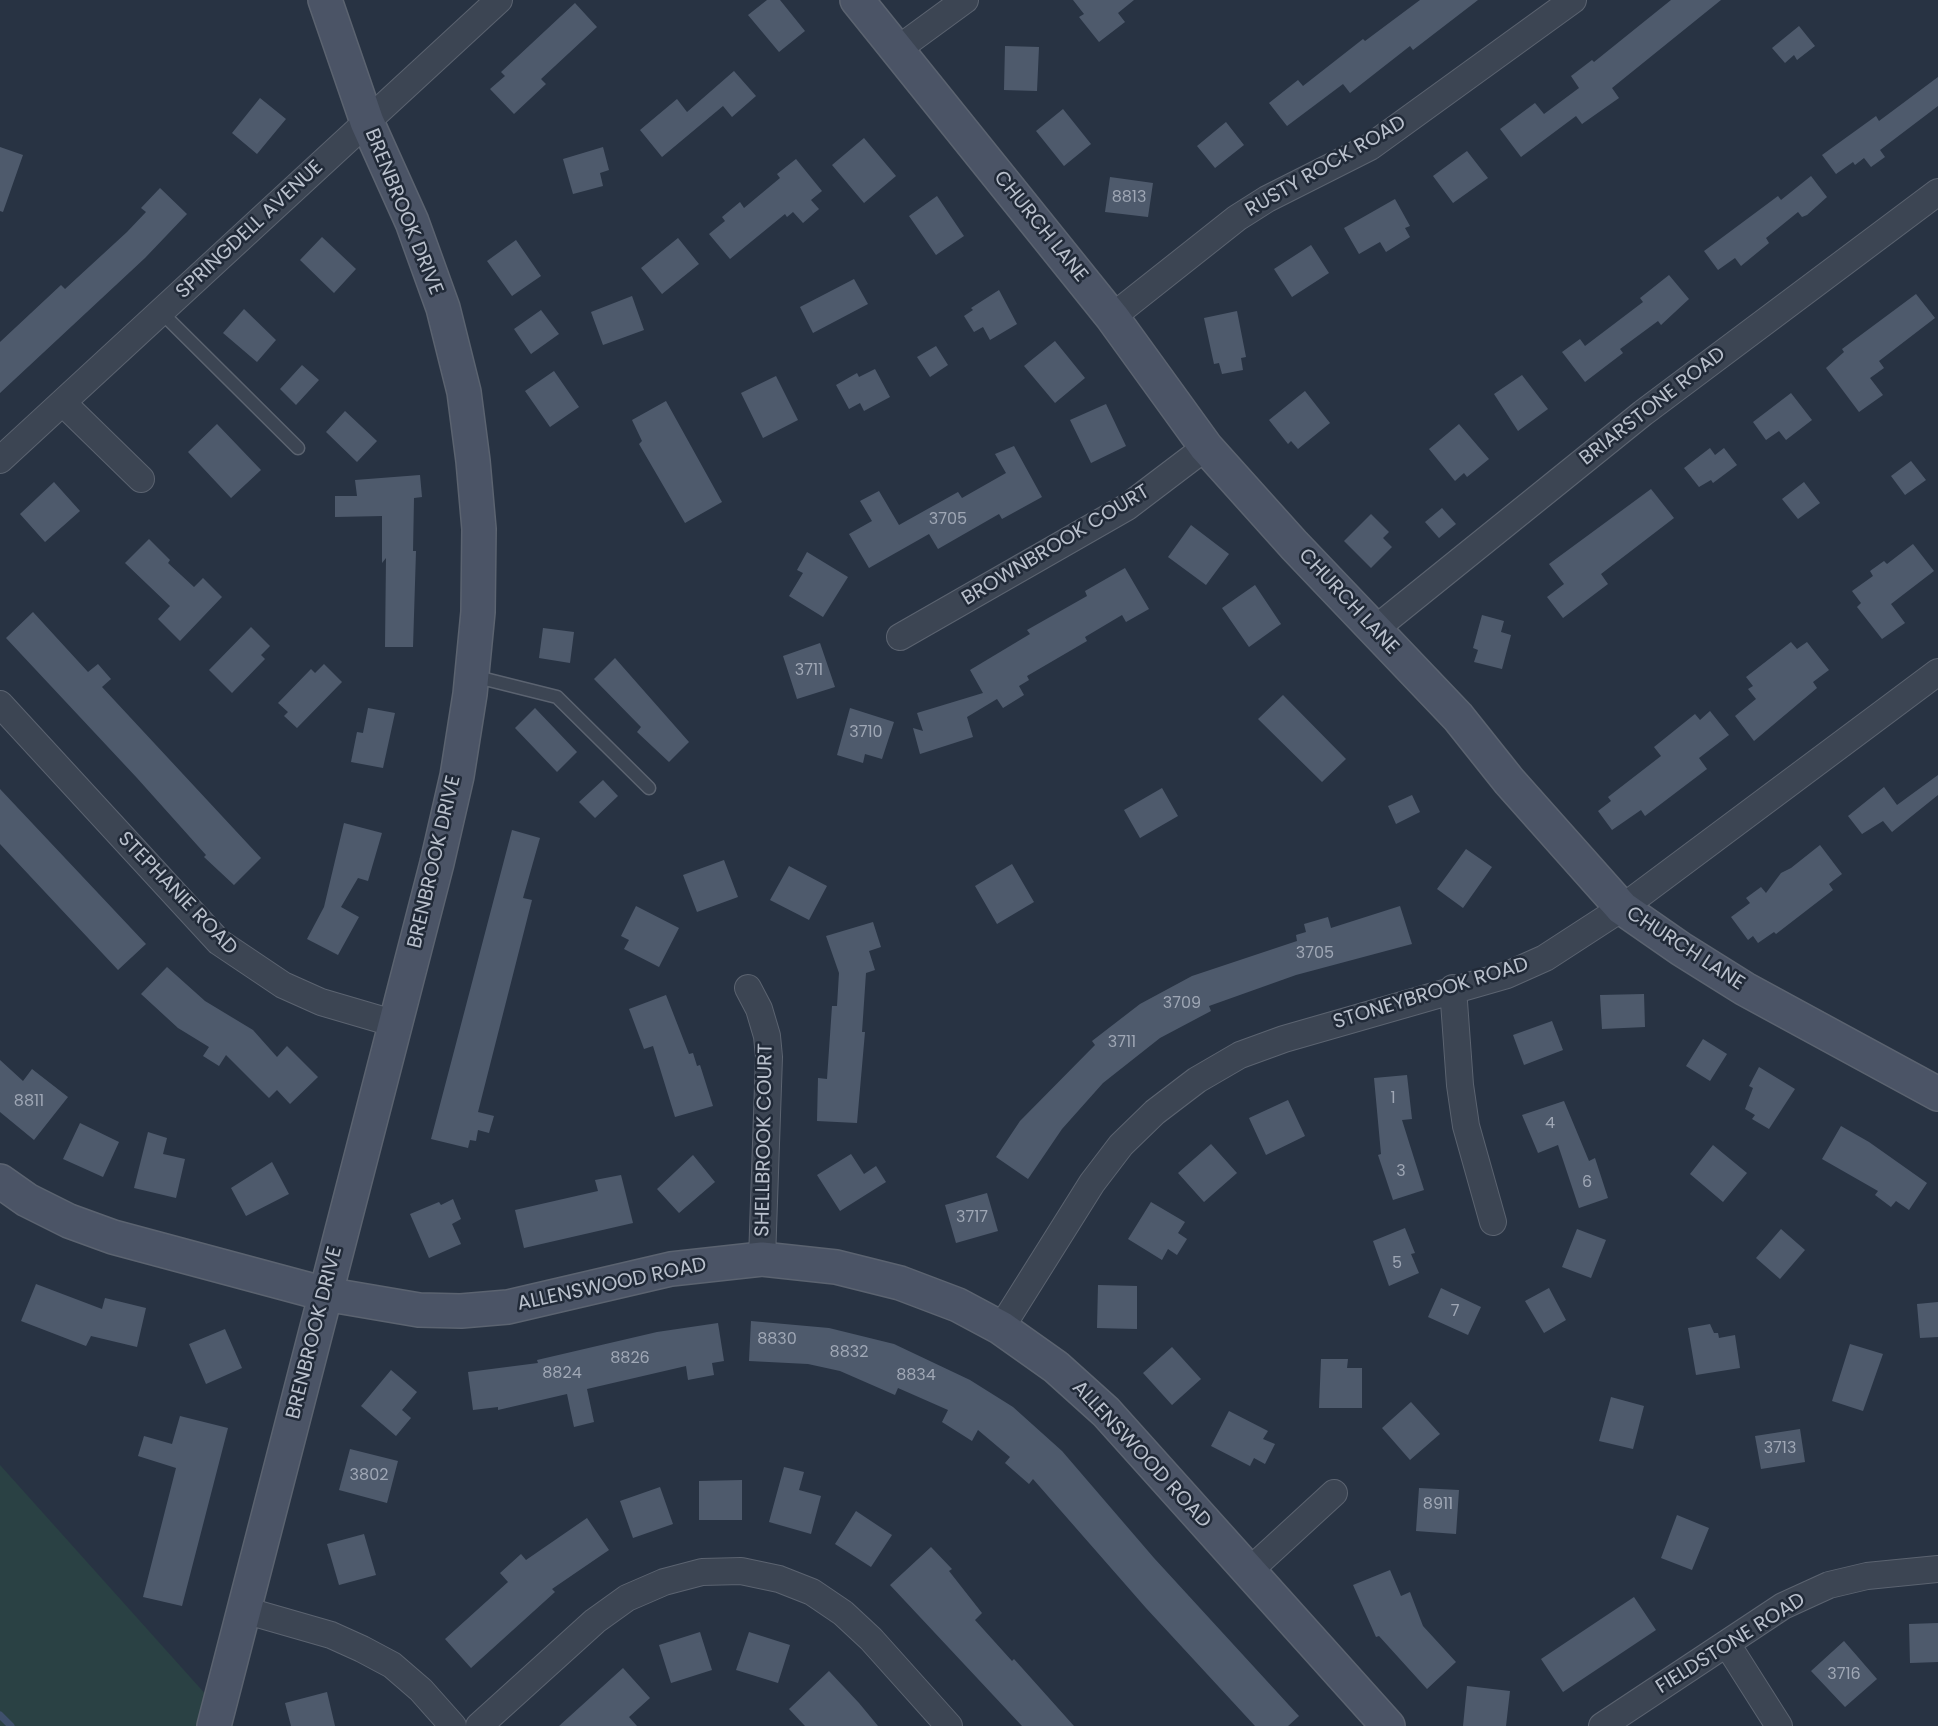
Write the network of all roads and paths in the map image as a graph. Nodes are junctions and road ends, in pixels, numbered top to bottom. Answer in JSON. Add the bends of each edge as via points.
{"nodes":[{"id":1,"x":325,"y":0,"type":"edge"},
{"id":2,"x":499,"y":0,"type":"edge"},
{"id":3,"x":857,"y":0,"type":"edge"},
{"id":4,"x":965,"y":0,"type":"edge"},
{"id":5,"x":1573,"y":0,"type":"edge"},
{"id":6,"x":898,"y":49,"type":"junction"},
{"id":7,"x":366,"y":122,"type":"junction"},
{"id":8,"x":1938,"y":192,"type":"edge"},
{"id":9,"x":162,"y":312,"type":"junction"},
{"id":10,"x":1112,"y":317,"type":"junction"},
{"id":11,"x":63,"y":403,"type":"junction"},
{"id":12,"x":1206,"y":447,"type":"junction"},
{"id":13,"x":298,"y":448,"type":"dead end"},
{"id":14,"x":0,"y":460,"type":"edge"},
{"id":15,"x":141,"y":479,"type":"dead end"},
{"id":16,"x":1374,"y":630,"type":"junction"},
{"id":17,"x":900,"y":637,"type":"dead end"},
{"id":18,"x":1938,"y":672,"type":"edge"},
{"id":19,"x":472,"y":676,"type":"junction"},
{"id":20,"x":0,"y":704,"type":"edge"},
{"id":21,"x":649,"y":788,"type":"dead end"},
{"id":22,"x":1622,"y":908,"type":"junction"},
{"id":23,"x":748,"y":988,"type":"dead end"},
{"id":24,"x":1453,"y":988,"type":"junction"},
{"id":25,"x":396,"y":1024,"type":"junction"},
{"id":26,"x":1938,"y":1094,"type":"edge"},
{"id":27,"x":0,"y":1181,"type":"edge"},
{"id":28,"x":1493,"y":1222,"type":"dead end"},
{"id":29,"x":762,"y":1259,"type":"junction"},
{"id":30,"x":325,"y":1293,"type":"junction"},
{"id":31,"x":1001,"y":1328,"type":"junction"},
{"id":32,"x":1334,"y":1493,"type":"dead end"},
{"id":33,"x":1938,"y":1569,"type":"edge"},
{"id":34,"x":1248,"y":1572,"type":"junction"},
{"id":35,"x":244,"y":1610,"type":"junction"},
{"id":36,"x":1727,"y":1644,"type":"junction"},
{"id":37,"x":214,"y":1726,"type":"edge"},
{"id":38,"x":453,"y":1726,"type":"edge"},
{"id":39,"x":479,"y":1726,"type":"edge"},
{"id":40,"x":949,"y":1726,"type":"edge"},
{"id":41,"x":1388,"y":1726,"type":"edge"},
{"id":42,"x":1602,"y":1726,"type":"edge"},
{"id":43,"x":1779,"y":1726,"type":"edge"}],
"edges":[{"from":1,"to":7,"type":"street","name":"BRENBROOK DRIVE"},
{"from":2,"to":7,"type":"street","name":"SPRINGDELL AVENUE"},
{"from":3,"to":6,"type":"street","name":"CHURCH LANE"},
{"from":4,"to":6,"type":"street"},
{"from":5,"to":10,"type":"street","name":"RUSTY ROCK ROAD","via":[[1370,147],[1237,218]]},
{"from":6,"to":10,"type":"street","name":"CHURCH LANE"},
{"from":7,"to":9,"type":"street","name":"SPRINGDELL AVENUE"},
{"from":7,"to":19,"type":"street","name":"BRENBROOK DRIVE","via":[[419,242],[442,308],[464,392],[479,529]]},
{"from":8,"to":16,"type":"street","name":"BRIARSTONE ROAD","via":[[1643,413]]},
{"from":9,"to":11,"type":"street","name":"SPRINGDELL AVENUE"},
{"from":9,"to":13,"type":"lane"},
{"from":10,"to":12,"type":"street","name":"CHURCH LANE"},
{"from":11,"to":14,"type":"street","name":"SPRINGDELL AVENUE"},
{"from":11,"to":15,"type":"street"},
{"from":12,"to":16,"type":"street","name":"CHURCH LANE"},
{"from":12,"to":17,"type":"street","name":"BROWNBROOK COURT","via":[[1127,507]]},
{"from":16,"to":22,"type":"street","name":"CHURCH LANE","via":[[1458,717],[1509,782]]},
{"from":18,"to":22,"type":"street","name":"STONEYBROOK ROAD"},
{"from":19,"to":21,"type":"lane","via":[[557,697]]},
{"from":19,"to":25,"type":"street","name":"BRENBROOK DRIVE","via":[[457,776]]},
{"from":20,"to":25,"type":"street","name":"STEPHANIE ROAD","via":[[219,942],[283,985],[321,1002]]},
{"from":22,"to":24,"type":"street","name":"STONEYBROOK ROAD","via":[[1545,958],[1507,975]]},
{"from":22,"to":26,"type":"street","name":"CHURCH LANE","via":[[1744,988]]},
{"from":23,"to":29,"type":"street","name":"SHELLBROOK COURT","via":[[759,1009],[769,1057]]},
{"from":24,"to":28,"type":"street","via":[[1466,1126]]},
{"from":24,"to":31,"type":"street","name":"STONEYBROOK ROAD","via":[[1239,1055],[1155,1112],[1121,1145],[1092,1184]]},
{"from":25,"to":30,"type":"street","name":"BRENBROOK DRIVE"},
{"from":27,"to":30,"type":"street","name":"ALLENSWOOD ROAD","via":[[69,1221],[113,1237]]},
{"from":29,"to":30,"type":"street","name":"ALLENSWOOD ROAD","via":[[671,1269],[508,1306],[461,1311],[408,1309]]},
{"from":29,"to":31,"type":"street","name":"ALLENSWOOD ROAD","via":[[836,1267],[900,1283],[958,1305]]},
{"from":30,"to":35,"type":"street","name":"BRENBROOK DRIVE"},
{"from":31,"to":34,"type":"street","name":"ALLENSWOOD ROAD","via":[[1056,1367],[1106,1412]]},
{"from":32,"to":34,"type":"street"},
{"from":33,"to":36,"type":"street","name":"FIELDSTONE ROAD","via":[[1867,1576],[1829,1585],[1783,1606]]},
{"from":34,"to":41,"type":"street","name":"ALLENSWOOD ROAD"},
{"from":35,"to":37,"type":"street","name":"BRENBROOK DRIVE"},
{"from":35,"to":38,"type":"street","via":[[331,1635],[392,1665]]},
{"from":36,"to":42,"type":"street","name":"FIELDSTONE ROAD"},
{"from":36,"to":43,"type":"street"},
{"from":39,"to":40,"type":"street","via":[[627,1598],[702,1572],[741,1571],[779,1579],[812,1592],[843,1613]]}]}
